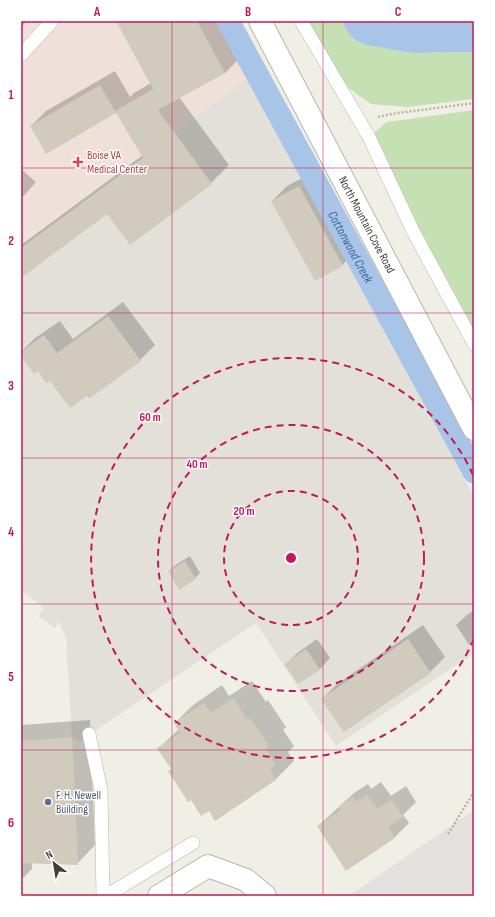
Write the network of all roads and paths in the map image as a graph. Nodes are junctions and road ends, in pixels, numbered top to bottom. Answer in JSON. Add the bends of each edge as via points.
{"nodes":[{"id":1,"x":52,"y":21,"type":"edge"},
{"id":2,"x":260,"y":21,"type":"edge"},
{"id":3,"x":301,"y":21,"type":"edge"},
{"id":4,"x":21,"y":55,"type":"edge"},
{"id":5,"x":474,"y":103,"type":"edge"},
{"id":6,"x":360,"y":121,"type":"junction"},
{"id":7,"x":474,"y":344,"type":"edge"},
{"id":8,"x":474,"y":429,"type":"edge"},
{"id":9,"x":89,"y":734,"type":"dead end"},
{"id":10,"x":474,"y":792,"type":"edge"},
{"id":11,"x":448,"y":834,"type":"dead end"},
{"id":12,"x":193,"y":843,"type":"dead end"},
{"id":13,"x":103,"y":896,"type":"edge"},
{"id":14,"x":106,"y":896,"type":"edge"},
{"id":15,"x":159,"y":896,"type":"edge"},
{"id":16,"x":265,"y":896,"type":"edge"}],
"edges":[{"from":1,"to":4,"type":"lane"},
{"from":2,"to":8,"type":"street","name":"North Mountain Cove Road"},
{"from":3,"to":6,"type":"lane"},
{"from":5,"to":6,"type":"path","via":[[391,114]]},
{"from":6,"to":7,"type":"lane","via":[[413,231]]},
{"from":9,"to":13,"type":"lane","via":[[101,790]]},
{"from":10,"to":11,"type":"path"},
{"from":12,"to":14,"type":"lane"},
{"from":15,"to":16,"type":"street","via":[[208,866],[246,880]]}]}
